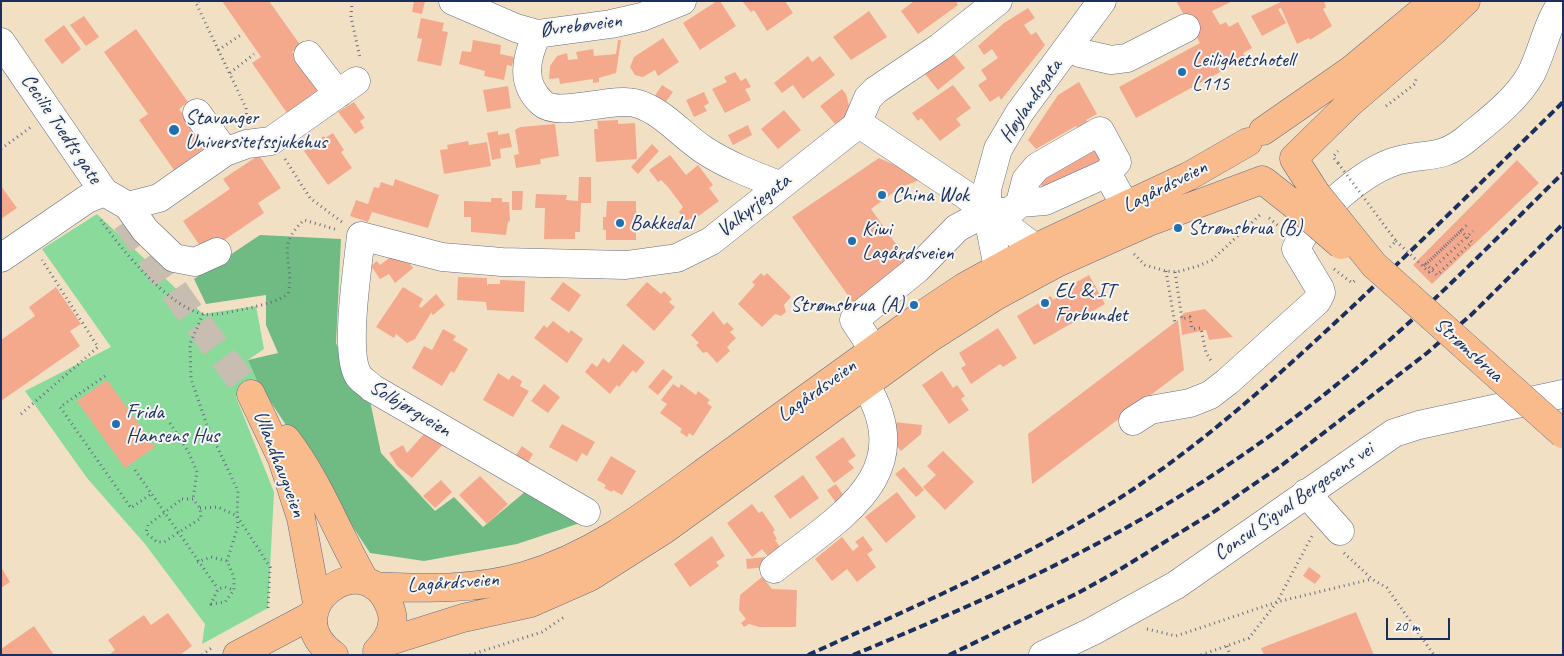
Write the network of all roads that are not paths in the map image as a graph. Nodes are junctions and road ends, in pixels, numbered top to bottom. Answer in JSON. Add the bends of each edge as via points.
{"nodes":[{"id":1,"x":452,"y":1,"type":"edge"},
{"id":2,"x":682,"y":1,"type":"edge"},
{"id":3,"x":998,"y":1,"type":"edge"},
{"id":4,"x":1102,"y":1,"type":"edge"},
{"id":5,"x":1434,"y":1,"type":"edge"},
{"id":6,"x":1466,"y":1,"type":"edge"},
{"id":7,"x":1563,"y":1,"type":"edge"},
{"id":8,"x":1186,"y":28,"type":"dead end"},
{"id":9,"x":537,"y":34,"type":"junction"},
{"id":10,"x":1,"y":42,"type":"edge"},
{"id":11,"x":1080,"y":53,"type":"dead end"},
{"id":12,"x":308,"y":55,"type":"dead end"},
{"id":13,"x":197,"y":113,"type":"dead end"},
{"id":14,"x":856,"y":126,"type":"junction"},
{"id":15,"x":1256,"y":136,"type":"junction"},
{"id":16,"x":248,"y":146,"type":"junction"},
{"id":17,"x":1063,"y":151,"type":"junction"},
{"id":18,"x":1294,"y":158,"type":"junction"},
{"id":19,"x":1098,"y":177,"type":"junction"},
{"id":20,"x":1263,"y":180,"type":"junction"},
{"id":21,"x":779,"y":185,"type":"junction"},
{"id":22,"x":104,"y":192,"type":"junction"},
{"id":23,"x":1306,"y":200,"type":"junction"},
{"id":24,"x":1020,"y":202,"type":"junction"},
{"id":25,"x":128,"y":206,"type":"junction"},
{"id":26,"x":1126,"y":207,"type":"junction"},
{"id":27,"x":988,"y":212,"type":"junction"},
{"id":28,"x":361,"y":236,"type":"joint"},
{"id":29,"x":1035,"y":248,"type":"junction"},
{"id":30,"x":217,"y":252,"type":"dead end"},
{"id":31,"x":1,"y":258,"type":"edge"},
{"id":32,"x":998,"y":268,"type":"junction"},
{"id":33,"x":873,"y":349,"type":"junction"},
{"id":34,"x":865,"y":384,"type":"junction"},
{"id":35,"x":1563,"y":394,"type":"edge"},
{"id":36,"x":1133,"y":421,"type":"dead end"},
{"id":37,"x":1563,"y":434,"type":"edge"},
{"id":38,"x":1306,"y":493,"type":"junction"},
{"id":39,"x":586,"y":512,"type":"dead end"},
{"id":40,"x":1329,"y":529,"type":"road end"},
{"id":41,"x":774,"y":569,"type":"dead end"},
{"id":42,"x":370,"y":584,"type":"junction"},
{"id":43,"x":315,"y":609,"type":"junction"},
{"id":44,"x":380,"y":648,"type":"edge"},
{"id":45,"x":237,"y":655,"type":"edge"},
{"id":46,"x":334,"y":655,"type":"edge"},
{"id":47,"x":1043,"y":655,"type":"edge"}],
"edges":[{"from":1,"to":9,"type":"street","name":"Øvrebøveien"},
{"from":2,"to":9,"type":"street","name":"Øvrebøveien","via":[[642,17]]},
{"from":3,"to":14,"type":"street","name":"Valkyrjegata","via":[[940,47],[876,90],[868,98]]},
{"from":4,"to":27,"type":"street","name":"Høylandsgata","via":[[1004,135],[989,178]]},
{"from":5,"to":15,"type":"main road","name":"Lagårdsveien","via":[[1352,70]]},
{"from":6,"to":18,"type":"main road","via":[[1340,112]]},
{"from":7,"to":36,"type":"street","via":[[1524,86],[1482,126],[1440,155],[1394,161],[1379,168],[1352,186],[1311,224],[1296,249],[1320,288],[1317,301],[1210,395],[1190,403],[1150,410]]},
{"from":8,"to":11,"type":"street","via":[[1127,58],[1111,60]]},
{"from":9,"to":21,"type":"street","via":[[528,52],[526,71],[531,91],[543,104],[561,108],[618,102],[652,109],[703,149]]},
{"from":10,"to":22,"type":"street","name":"Cecilie Tvedts gate"},
{"from":12,"to":16,"type":"street","via":[[347,88]]},
{"from":13,"to":16,"type":"street"},
{"from":14,"to":21,"type":"street","name":"Valkyrjegata"},
{"from":14,"to":27,"type":"street","via":[[867,128]]},
{"from":15,"to":18,"type":"main road","via":[[1273,131],[1282,134],[1294,148]]},
{"from":15,"to":20,"type":"main road","via":[[1244,150],[1244,160],[1253,176]]},
{"from":15,"to":26,"type":"main road","name":"Lagårdsveien","via":[[1189,176]]},
{"from":16,"to":25,"type":"street","via":[[159,198]]},
{"from":17,"to":19,"type":"street"},
{"from":17,"to":19,"type":"street","via":[[1100,131],[1117,162]]},
{"from":17,"to":24,"type":"street","via":[[1030,173]]},
{"from":18,"to":20,"type":"main road","via":[[1290,170],[1282,178]]},
{"from":18,"to":23,"type":"main road","name":"Strømsbrua"},
{"from":19,"to":24,"type":"street","via":[[1045,201]]},
{"from":19,"to":26,"type":"street"},
{"from":20,"to":23,"type":"main road","name":"Strømsbrua"},
{"from":20,"to":34,"type":"main road","name":"Lagårdsveien","via":[[1149,222],[1025,280],[963,316]]},
{"from":21,"to":28,"type":"street","name":"Valkyrjegata","via":[[712,241],[677,258],[653,263],[549,263],[442,257]]},
{"from":22,"to":25,"type":"street","name":"Cecilie Tvedts gate"},
{"from":22,"to":31,"type":"street","name":"Cecilie Tvedts gate","via":[[87,199]]},
{"from":23,"to":37,"type":"main road","name":"Strømsbrua","bridge":true,"via":[[1380,258]]},
{"from":24,"to":27,"type":"street","via":[[1010,212]]},
{"from":25,"to":30,"type":"street","via":[[145,230],[174,258],[196,262]]},
{"from":26,"to":29,"type":"main road","name":"Lagårdsveien"},
{"from":27,"to":29,"type":"street"},
{"from":27,"to":32,"type":"street","name":"Høylandsgata"},
{"from":27,"to":33,"type":"street","via":[[957,228],[917,269],[854,320]]},
{"from":28,"to":39,"type":"street","name":"Solbjørgveien","via":[[352,343],[352,361],[358,377]]},
{"from":29,"to":32,"type":"main road","name":"Lagårdsveien"},
{"from":32,"to":33,"type":"main road","name":"Lagårdsveien","via":[[964,287]]},
{"from":33,"to":42,"type":"main road","name":"Lagårdsveien","via":[[650,511],[584,553],[500,582],[437,588]]},
{"from":34,"to":41,"type":"street","via":[[880,414],[885,434],[885,450],[878,472],[847,511]]},
{"from":34,"to":44,"type":"main road","name":"Lagårdsveien","via":[[664,530],[590,577],[532,603],[463,618]]},
{"from":35,"to":38,"type":"street","name":"Consul Sigval Bergesens vei","via":[[1394,433]]},
{"from":38,"to":40,"type":"street"},
{"from":38,"to":47,"type":"street","name":"Consul Sigval Bergesens vei","via":[[1176,585]]},
{"from":42,"to":43,"type":"main road","name":"Lagårdsveien","via":[[349,580],[335,584],[325,592]]},
{"from":42,"to":43,"type":"main road","name":"Ullandhaugveien","via":[[294,448],[251,394],[282,459],[301,518]]},
{"from":42,"to":44,"type":"main road","via":[[387,598],[392,613],[392,630]]},
{"from":43,"to":45,"type":"main road","name":"Lagårdsveien"},
{"from":43,"to":46,"type":"main road","via":[[315,630],[322,645]]}]}
